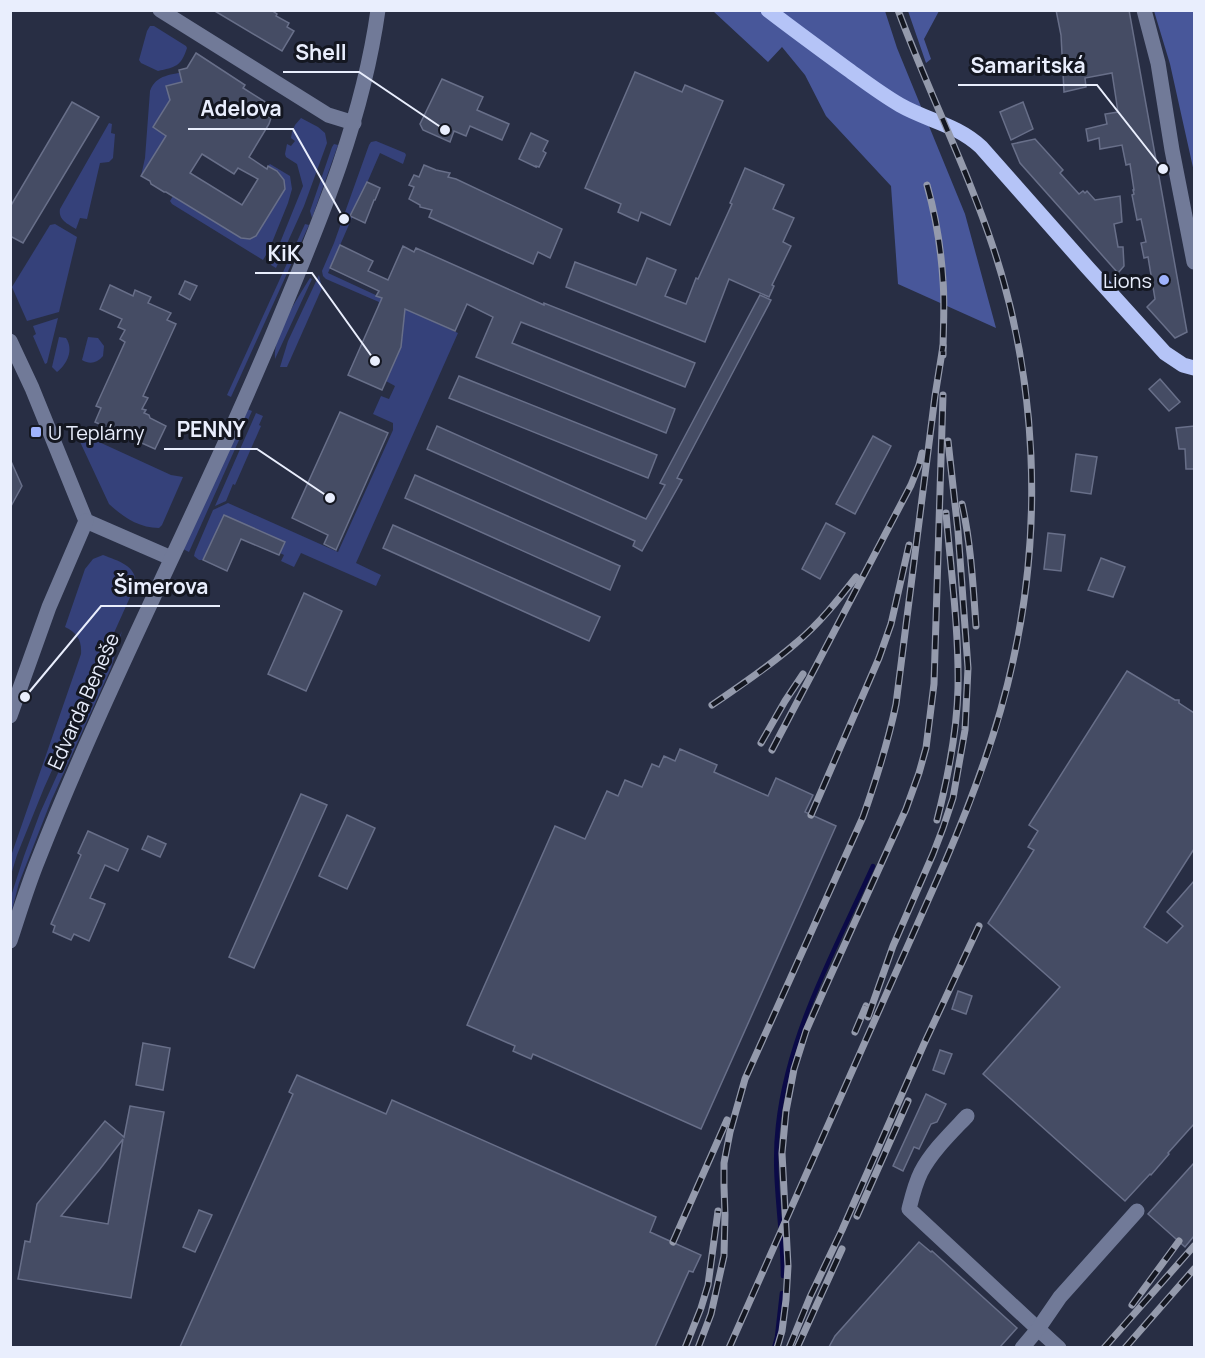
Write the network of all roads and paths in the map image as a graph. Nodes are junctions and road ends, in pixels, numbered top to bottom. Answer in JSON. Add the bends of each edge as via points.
{"nodes":[{"id":1,"x":160,"y":10,"type":"edge"},
{"id":2,"x":378,"y":10,"type":"edge"},
{"id":3,"x":768,"y":10,"type":"edge"},
{"id":4,"x":1144,"y":10,"type":"edge"},
{"id":5,"x":354,"y":123,"type":"junction"},
{"id":6,"x":1194,"y":262,"type":"edge"},
{"id":7,"x":10,"y":341,"type":"edge"},
{"id":8,"x":1194,"y":369,"type":"edge"},
{"id":9,"x":86,"y":521,"type":"junction"},
{"id":10,"x":171,"y":558,"type":"junction"},
{"id":11,"x":10,"y":716,"type":"edge"},
{"id":12,"x":10,"y":941,"type":"edge"},
{"id":13,"x":967,"y":1116,"type":"dead end"},
{"id":14,"x":1137,"y":1211,"type":"dead end"},
{"id":15,"x":1038,"y":1329,"type":"junction"},
{"id":16,"x":1022,"y":1347,"type":"edge"},
{"id":17,"x":1059,"y":1347,"type":"edge"}],
"edges":[{"from":1,"to":5,"type":"street","via":[[328,115]]},
{"from":2,"to":5,"type":"street","name":"Edvarda Beneše"},
{"from":3,"to":8,"type":"main road","via":[[899,105],[969,136],[1166,353]]},
{"from":4,"to":6,"type":"street","via":[[1158,63]]},
{"from":5,"to":10,"type":"street","name":"Edvarda Beneše","via":[[321,218],[259,369]]},
{"from":7,"to":9,"type":"street"},
{"from":9,"to":10,"type":"street"},
{"from":9,"to":11,"type":"street","via":[[49,607]]},
{"from":10,"to":12,"type":"street","name":"Edvarda Beneše","via":[[79,759]]},
{"from":13,"to":15,"type":"street","via":[[921,1172],[909,1209]]},
{"from":14,"to":15,"type":"street","via":[[1060,1297]]},
{"from":15,"to":16,"type":"street"},
{"from":15,"to":17,"type":"street"}]}
